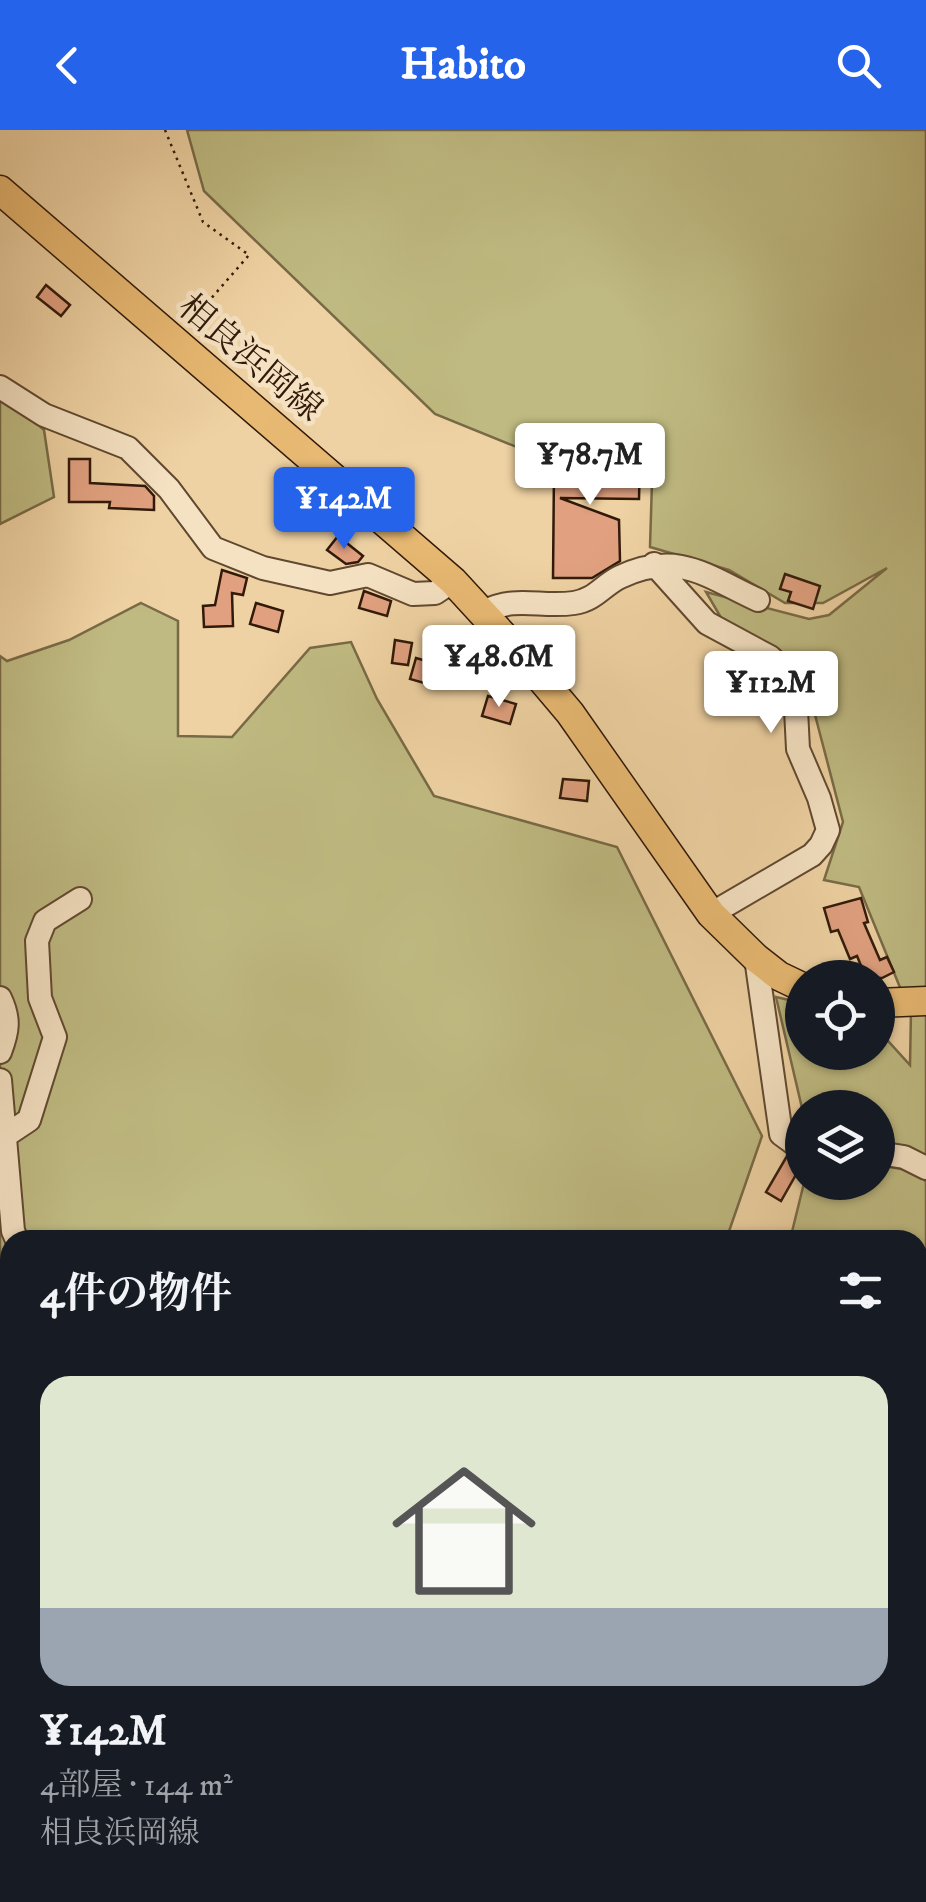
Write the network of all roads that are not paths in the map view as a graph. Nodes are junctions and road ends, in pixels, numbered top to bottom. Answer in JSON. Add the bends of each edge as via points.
{"nodes":[{"id":1,"x":0,"y":190,"type":"edge"},
{"id":2,"x":0,"y":387,"type":"edge"},
{"id":3,"x":654,"y":564,"type":"junction"},
{"id":4,"x":453,"y":581,"type":"junction"},
{"id":5,"x":758,"y":600,"type":"dead end"},
{"id":6,"x":483,"y":612,"type":"junction"},
{"id":7,"x":80,"y":900,"type":"dead end"},
{"id":8,"x":711,"y":914,"type":"junction"},
{"id":9,"x":756,"y":958,"type":"junction"},
{"id":10,"x":785,"y":979,"type":"edge"},
{"id":11,"x":0,"y":998,"type":"edge"},
{"id":12,"x":926,"y":1002,"type":"edge"},
{"id":13,"x":895,"y":1003,"type":"edge"},
{"id":14,"x":0,"y":1052,"type":"edge"},
{"id":15,"x":0,"y":1080,"type":"edge"},
{"id":16,"x":5,"y":1136,"type":"junction"},
{"id":17,"x":785,"y":1136,"type":"edge"},
{"id":18,"x":895,"y":1156,"type":"edge"},
{"id":19,"x":926,"y":1168,"type":"edge"},
{"id":20,"x":13,"y":1230,"type":"edge"}],
"edges":[{"from":1,"to":4,"type":"main road","name":"相良浜岡線"},
{"from":2,"to":4,"type":"street","via":[[44,416],[128,448],[213,548],[330,583],[368,575],[424,594]]},
{"from":3,"to":5,"type":"street","via":[[685,566]]},
{"from":3,"to":6,"type":"street","via":[[616,579],[593,598],[571,604],[516,601]]},
{"from":3,"to":8,"type":"street","via":[[708,623],[787,673],[795,690],[798,749],[828,830],[812,854]]},
{"from":4,"to":6,"type":"main road","name":"相良浜岡線"},
{"from":6,"to":8,"type":"main road","name":"相良浜岡線","via":[[570,713]]},
{"from":7,"to":16,"type":"street","via":[[44,921],[37,942],[40,998],[55,1037],[29,1120]]},
{"from":8,"to":9,"type":"main road","name":"相良浜岡線"},
{"from":9,"to":10,"type":"main road","name":"相良浜岡線"},
{"from":9,"to":17,"type":"street"},
{"from":11,"to":14,"type":"street","via":[[8,1031]]},
{"from":12,"to":13,"type":"main road"},
{"from":15,"to":16,"type":"street"},
{"from":16,"to":20,"type":"street"},
{"from":18,"to":19,"type":"street"}]}
